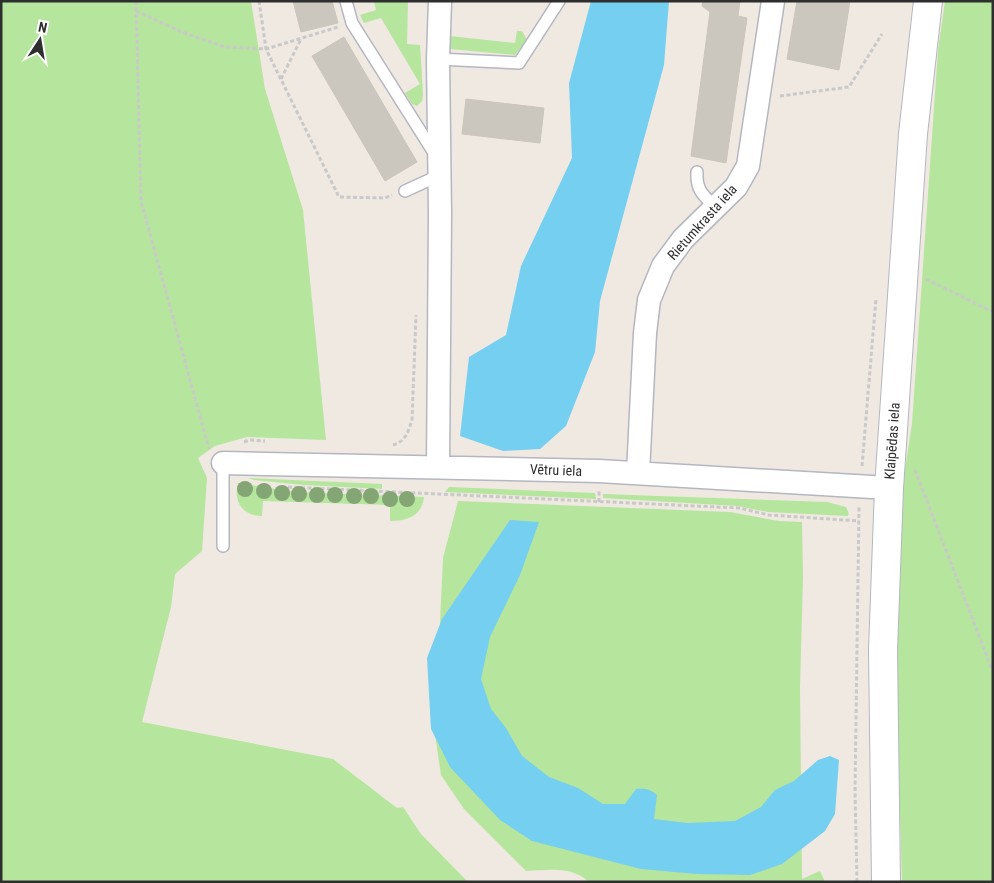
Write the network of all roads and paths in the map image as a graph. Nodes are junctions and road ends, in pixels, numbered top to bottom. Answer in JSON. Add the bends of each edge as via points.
{"nodes":[{"id":1,"x":136,"y":1,"type":"edge"},
{"id":2,"x":259,"y":1,"type":"edge"},
{"id":3,"x":346,"y":1,"type":"edge"},
{"id":4,"x":440,"y":1,"type":"edge"},
{"id":5,"x":559,"y":1,"type":"edge"},
{"id":6,"x":773,"y":1,"type":"edge"},
{"id":7,"x":928,"y":1,"type":"edge"},
{"id":8,"x":136,"y":11,"type":"junction"},
{"id":9,"x":352,"y":23,"type":"junction"},
{"id":10,"x":882,"y":34,"type":"dead end"},
{"id":11,"x":302,"y":38,"type":"junction"},
{"id":12,"x":266,"y":49,"type":"junction"},
{"id":13,"x":438,"y":59,"type":"junction"},
{"id":14,"x":281,"y":79,"type":"junction"},
{"id":15,"x":776,"y":96,"type":"dead end"},
{"id":16,"x":440,"y":168,"type":"junction"},
{"id":17,"x":697,"y":172,"type":"dead end"},
{"id":18,"x":404,"y":191,"type":"joint"},
{"id":19,"x":716,"y":207,"type":"junction"},
{"id":20,"x":921,"y":277,"type":"dead end"},
{"id":21,"x":876,"y":296,"type":"dead end"},
{"id":22,"x":416,"y":312,"type":"dead end"},
{"id":23,"x":993,"y":312,"type":"edge"},
{"id":24,"x":387,"y":446,"type":"dead end"},
{"id":25,"x":223,"y":463,"type":"junction"},
{"id":26,"x":912,"y":464,"type":"dead end"},
{"id":27,"x":438,"y":467,"type":"junction"},
{"id":28,"x":638,"y":473,"type":"junction"},
{"id":29,"x":280,"y":486,"type":"dead end"},
{"id":30,"x":889,"y":488,"type":"junction"},
{"id":31,"x":859,"y":497,"type":"junction"},
{"id":32,"x":859,"y":521,"type":"junction"},
{"id":33,"x":223,"y":546,"type":"dead end"},
{"id":34,"x":993,"y":672,"type":"edge"},
{"id":35,"x":857,"y":882,"type":"edge"},
{"id":36,"x":886,"y":882,"type":"edge"}],
"edges":[{"from":1,"to":8,"type":"path"},
{"from":2,"to":12,"type":"path"},
{"from":3,"to":9,"type":"lane"},
{"from":4,"to":13,"type":"street"},
{"from":5,"to":13,"type":"lane","via":[[519,63]]},
{"from":6,"to":19,"type":"street","name":"Rietumkrasta iela","via":[[748,166],[736,187]]},
{"from":7,"to":30,"type":"main road","name":"Klaipēdas iela","via":[[913,134]]},
{"from":8,"to":12,"type":"path","via":[[224,47]]},
{"from":8,"to":25,"type":"path","via":[[141,201],[210,453]]},
{"from":9,"to":11,"type":"path"},
{"from":9,"to":16,"type":"lane"},
{"from":10,"to":15,"type":"path","via":[[849,87]]},
{"from":11,"to":12,"type":"path"},
{"from":11,"to":14,"type":"path"},
{"from":12,"to":14,"type":"path"},
{"from":13,"to":16,"type":"street"},
{"from":14,"to":18,"type":"path","via":[[339,197],[384,198]]},
{"from":16,"to":18,"type":"lane"},
{"from":16,"to":27,"type":"street"},
{"from":17,"to":19,"type":"lane","via":[[696,183],[700,191]]},
{"from":19,"to":28,"type":"street","name":"Rietumkrasta iela","via":[[683,239],[663,266],[649,300]]},
{"from":20,"to":23,"type":"path"},
{"from":21,"to":31,"type":"path"},
{"from":22,"to":24,"type":"path","via":[[412,420],[407,436]]},
{"from":25,"to":27,"type":"street","name":"Vētru iela"},
{"from":25,"to":33,"type":"lane"},
{"from":26,"to":34,"type":"path"},
{"from":27,"to":28,"type":"street","name":"Vētru iela"},
{"from":28,"to":31,"type":"street","name":"Vētru iela"},
{"from":29,"to":32,"type":"path","via":[[739,508],[769,515]]},
{"from":30,"to":31,"type":"street","name":"Vētru iela"},
{"from":30,"to":36,"type":"main road","name":"Klaipēdas iela","via":[[883,650]]},
{"from":31,"to":32,"type":"path"},
{"from":32,"to":35,"type":"path","via":[[855,791]]}]}
